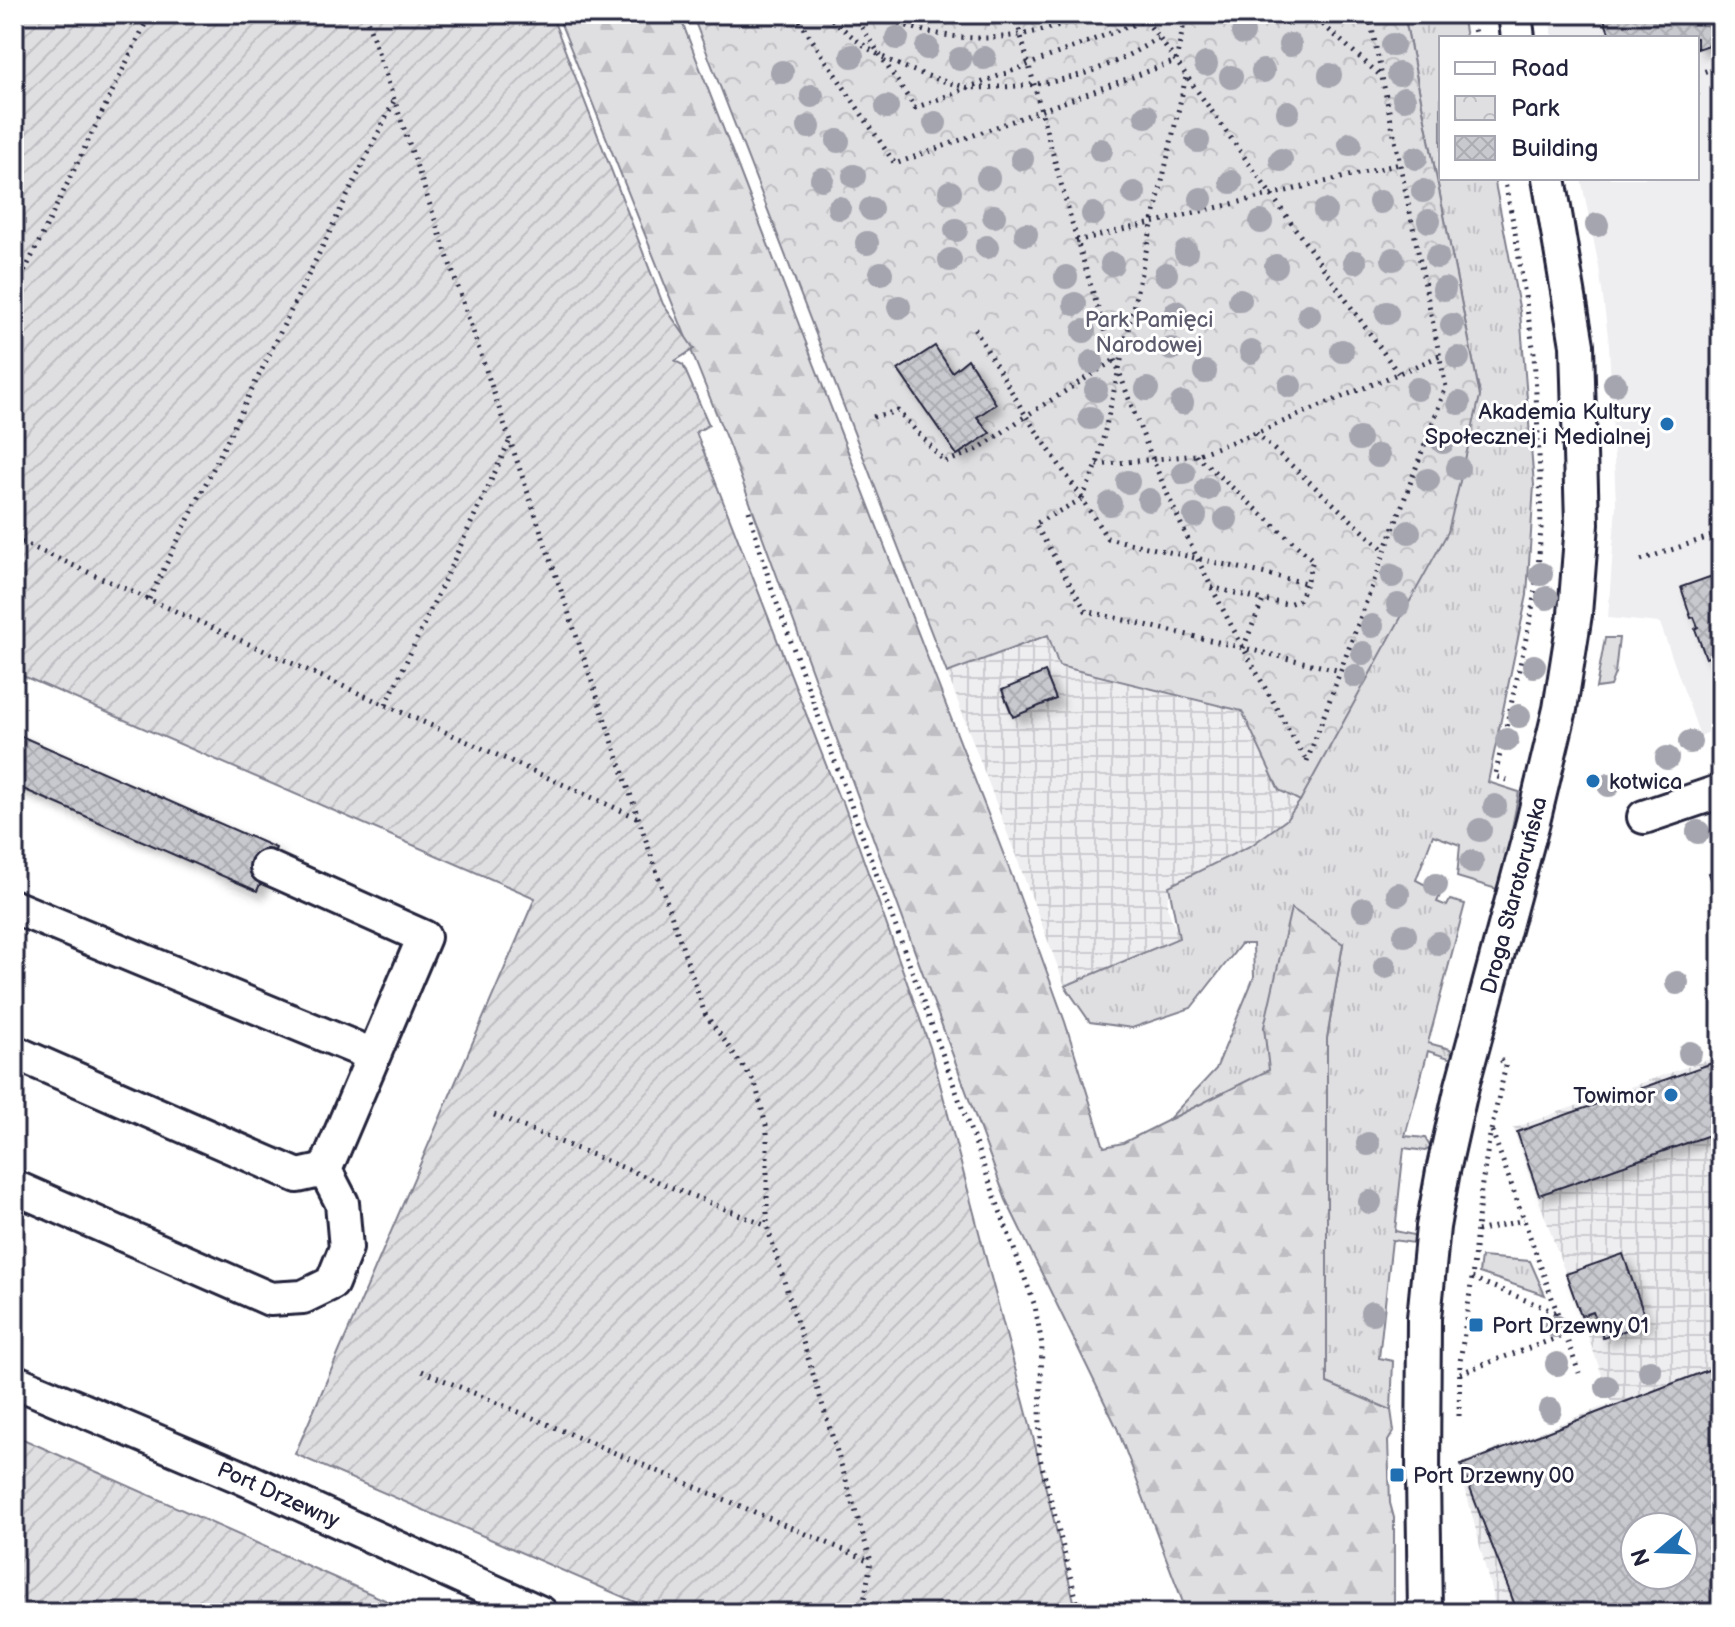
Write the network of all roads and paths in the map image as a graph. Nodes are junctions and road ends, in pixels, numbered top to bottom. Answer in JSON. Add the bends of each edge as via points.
{"nodes":[{"id":1,"x":150,"y":14,"type":"edge"},
{"id":2,"x":365,"y":14,"type":"edge"},
{"id":3,"x":795,"y":14,"type":"edge"},
{"id":4,"x":826,"y":14,"type":"edge"},
{"id":5,"x":853,"y":14,"type":"edge"},
{"id":6,"x":877,"y":14,"type":"edge"},
{"id":7,"x":926,"y":14,"type":"edge"},
{"id":8,"x":1032,"y":14,"type":"edge"},
{"id":9,"x":1088,"y":14,"type":"edge"},
{"id":10,"x":1186,"y":14,"type":"edge"},
{"id":11,"x":1311,"y":14,"type":"edge"},
{"id":12,"x":1369,"y":14,"type":"edge"},
{"id":13,"x":1471,"y":14,"type":"edge"},
{"id":14,"x":1515,"y":14,"type":"edge"},
{"id":15,"x":1016,"y":16,"type":"edge"},
{"id":16,"x":1144,"y":16,"type":"edge"},
{"id":17,"x":1021,"y":35,"type":"junction"},
{"id":18,"x":1476,"y":36,"type":"edge"},
{"id":19,"x":1518,"y":36,"type":"edge"},
{"id":20,"x":1158,"y":38,"type":"junction"},
{"id":21,"x":881,"y":57,"type":"junction"},
{"id":22,"x":1176,"y":61,"type":"junction"},
{"id":23,"x":1029,"y":65,"type":"junction"},
{"id":24,"x":1721,"y":66,"type":"edge"},
{"id":25,"x":1699,"y":73,"type":"edge"},
{"id":26,"x":1186,"y":76,"type":"junction"},
{"id":27,"x":1382,"y":77,"type":"junction"},
{"id":28,"x":1035,"y":85,"type":"junction"},
{"id":29,"x":969,"y":88,"type":"junction"},
{"id":30,"x":395,"y":100,"type":"junction"},
{"id":31,"x":1041,"y":110,"type":"junction"},
{"id":32,"x":1712,"y":136,"type":"dead end"},
{"id":33,"x":1721,"y":139,"type":"edge"},
{"id":34,"x":1400,"y":164,"type":"junction"},
{"id":35,"x":1504,"y":180,"type":"edge"},
{"id":36,"x":1549,"y":180,"type":"edge"},
{"id":37,"x":1271,"y":195,"type":"junction"},
{"id":38,"x":1152,"y":223,"type":"junction"},
{"id":39,"x":1076,"y":241,"type":"junction"},
{"id":40,"x":14,"y":293,"type":"edge"},
{"id":41,"x":973,"y":326,"type":"dead end"},
{"id":42,"x":1440,"y":356,"type":"junction"},
{"id":43,"x":1116,"y":359,"type":"junction"},
{"id":44,"x":1118,"y":367,"type":"junction"},
{"id":45,"x":1398,"y":373,"type":"junction"},
{"id":46,"x":1026,"y":416,"type":"junction"},
{"id":47,"x":873,"y":417,"type":"dead end"},
{"id":48,"x":1256,"y":433,"type":"junction"},
{"id":49,"x":510,"y":440,"type":"junction"},
{"id":50,"x":1196,"y":455,"type":"junction"},
{"id":51,"x":1152,"y":458,"type":"junction"},
{"id":52,"x":1097,"y":465,"type":"junction"},
{"id":53,"x":1082,"y":499,"type":"junction"},
{"id":54,"x":749,"y":511,"type":"dead end"},
{"id":55,"x":1721,"y":533,"type":"edge"},
{"id":56,"x":14,"y":539,"type":"edge"},
{"id":57,"x":1385,"y":551,"type":"junction"},
{"id":58,"x":1196,"y":558,"type":"junction"},
{"id":59,"x":1641,"y":560,"type":"dead end"},
{"id":60,"x":1306,"y":583,"type":"junction"},
{"id":61,"x":1211,"y":587,"type":"junction"},
{"id":62,"x":149,"y":599,"type":"junction"},
{"id":63,"x":1263,"y":600,"type":"junction"},
{"id":64,"x":1243,"y":648,"type":"junction"},
{"id":65,"x":1341,"y":671,"type":"junction"},
{"id":66,"x":386,"y":705,"type":"junction"},
{"id":67,"x":1721,"y":791,"type":"edge"},
{"id":68,"x":1540,"y":793,"type":"junction"},
{"id":69,"x":1644,"y":817,"type":"dead end"},
{"id":70,"x":639,"y":819,"type":"junction"},
{"id":71,"x":267,"y":867,"type":"dead end"},
{"id":72,"x":14,"y":907,"type":"edge"},
{"id":73,"x":14,"y":1052,"type":"edge"},
{"id":74,"x":373,"y":1055,"type":"junction"},
{"id":75,"x":494,"y":1115,"type":"dead end"},
{"id":76,"x":1491,"y":1130,"type":"dead end"},
{"id":77,"x":325,"y":1170,"type":"junction"},
{"id":78,"x":14,"y":1187,"type":"edge"},
{"id":79,"x":1524,"y":1220,"type":"junction"},
{"id":80,"x":767,"y":1226,"type":"junction"},
{"id":81,"x":1477,"y":1231,"type":"dead end"},
{"id":82,"x":1472,"y":1278,"type":"dead end"},
{"id":83,"x":1557,"y":1313,"type":"junction"},
{"id":84,"x":1565,"y":1335,"type":"junction"},
{"id":85,"x":422,"y":1371,"type":"dead end"},
{"id":86,"x":1460,"y":1373,"type":"dead end"},
{"id":87,"x":1579,"y":1373,"type":"dead end"},
{"id":88,"x":14,"y":1381,"type":"edge"},
{"id":89,"x":871,"y":1561,"type":"junction"},
{"id":90,"x":14,"y":1609,"type":"edge"},
{"id":91,"x":24,"y":1613,"type":"edge"},
{"id":92,"x":541,"y":1613,"type":"edge"},
{"id":93,"x":862,"y":1613,"type":"edge"},
{"id":94,"x":1080,"y":1613,"type":"edge"},
{"id":95,"x":1425,"y":1613,"type":"edge"}],
"edges":[{"from":1,"to":40,"type":"path"},
{"from":2,"to":30,"type":"path"},
{"from":3,"to":31,"type":"path","via":[[895,164]]},
{"from":4,"to":21,"type":"path"},
{"from":5,"to":21,"type":"path"},
{"from":6,"to":17,"type":"path","via":[[918,30],[961,37]]},
{"from":7,"to":15,"type":"path","via":[[973,21]]},
{"from":8,"to":15,"type":"path"},
{"from":9,"to":17,"type":"path"},
{"from":10,"to":22,"type":"path"},
{"from":11,"to":27,"type":"path"},
{"from":12,"to":27,"type":"path"},
{"from":13,"to":18,"type":"path"},
{"from":14,"to":19,"type":"street"},
{"from":15,"to":17,"type":"path"},
{"from":16,"to":20,"type":"path"},
{"from":16,"to":23,"type":"path"},
{"from":17,"to":23,"type":"path"},
{"from":20,"to":22,"type":"path"},
{"from":20,"to":28,"type":"path","via":[[1108,66]]},
{"from":21,"to":29,"type":"path"},
{"from":21,"to":29,"type":"path","via":[[915,108]]},
{"from":22,"to":26,"type":"path"},
{"from":22,"to":31,"type":"path"},
{"from":23,"to":28,"type":"path"},
{"from":23,"to":29,"type":"path"},
{"from":24,"to":25,"type":"path"},
{"from":26,"to":37,"type":"path"},
{"from":26,"to":38,"type":"path"},
{"from":27,"to":34,"type":"path"},
{"from":28,"to":29,"type":"path"},
{"from":28,"to":31,"type":"path"},
{"from":30,"to":49,"type":"path"},
{"from":30,"to":62,"type":"path"},
{"from":31,"to":39,"type":"path"},
{"from":32,"to":33,"type":"path"},
{"from":34,"to":37,"type":"path"},
{"from":34,"to":42,"type":"path"},
{"from":35,"to":68,"type":"path","via":[[1534,353],[1541,528],[1531,616],[1495,776]]},
{"from":36,"to":68,"type":"street","name":"Droga Starotoruńska","via":[[1577,345],[1582,524],[1575,614]]},
{"from":37,"to":38,"type":"path"},
{"from":37,"to":45,"type":"path"},
{"from":38,"to":39,"type":"path"},
{"from":38,"to":44,"type":"path"},
{"from":39,"to":43,"type":"path"},
{"from":41,"to":46,"type":"path"},
{"from":42,"to":45,"type":"path"},
{"from":42,"to":57,"type":"path","via":[[1446,387]]},
{"from":43,"to":44,"type":"path"},
{"from":43,"to":46,"type":"path"},
{"from":44,"to":51,"type":"path"},
{"from":44,"to":52,"type":"path"},
{"from":45,"to":48,"type":"path"},
{"from":46,"to":47,"type":"path","via":[[975,451],[945,462],[898,411]]},
{"from":46,"to":53,"type":"path"},
{"from":48,"to":50,"type":"path"},
{"from":48,"to":57,"type":"path"},
{"from":49,"to":66,"type":"path"},
{"from":49,"to":70,"type":"path"},
{"from":50,"to":51,"type":"path"},
{"from":50,"to":60,"type":"path","via":[[1313,560]]},
{"from":51,"to":52,"type":"path"},
{"from":51,"to":58,"type":"path"},
{"from":52,"to":53,"type":"path"},
{"from":53,"to":58,"type":"path","via":[[1107,538]]},
{"from":53,"to":64,"type":"path","via":[[1035,524],[1086,611]]},
{"from":54,"to":94,"type":"path","via":[[772,590],[1035,1306],[1042,1345],[1039,1454]]},
{"from":55,"to":59,"type":"path"},
{"from":56,"to":62,"type":"path"},
{"from":57,"to":65,"type":"path"},
{"from":58,"to":60,"type":"path"},
{"from":58,"to":61,"type":"path"},
{"from":60,"to":63,"type":"path","via":[[1299,600]]},
{"from":61,"to":63,"type":"path"},
{"from":61,"to":64,"type":"path"},
{"from":62,"to":66,"type":"path"},
{"from":63,"to":64,"type":"path"},
{"from":64,"to":65,"type":"path"},
{"from":64,"to":65,"type":"path","via":[[1307,762]]},
{"from":66,"to":70,"type":"path"},
{"from":67,"to":69,"type":"street"},
{"from":68,"to":95,"type":"street","name":"Droga Starotoruńska","via":[[1462,1086],[1433,1227],[1424,1318]]},
{"from":70,"to":80,"type":"path","via":[[705,1014],[755,1083],[767,1129]]},
{"from":71,"to":74,"type":"street","via":[[424,937]]},
{"from":72,"to":74,"type":"street"},
{"from":73,"to":77,"type":"street","via":[[298,1176]]},
{"from":74,"to":77,"type":"street"},
{"from":75,"to":80,"type":"path"},
{"from":76,"to":79,"type":"path"},
{"from":77,"to":78,"type":"street","via":[[342,1203],[346,1248],[332,1283],[303,1297],[270,1299]]},
{"from":79,"to":81,"type":"path"},
{"from":79,"to":83,"type":"path"},
{"from":80,"to":89,"type":"path"},
{"from":82,"to":83,"type":"path"},
{"from":83,"to":84,"type":"path"},
{"from":84,"to":86,"type":"path"},
{"from":84,"to":87,"type":"path"},
{"from":85,"to":89,"type":"path"},
{"from":88,"to":92,"type":"street","name":"Port Drzewny"},
{"from":89,"to":93,"type":"path"},
{"from":90,"to":91,"type":"path"}]}
